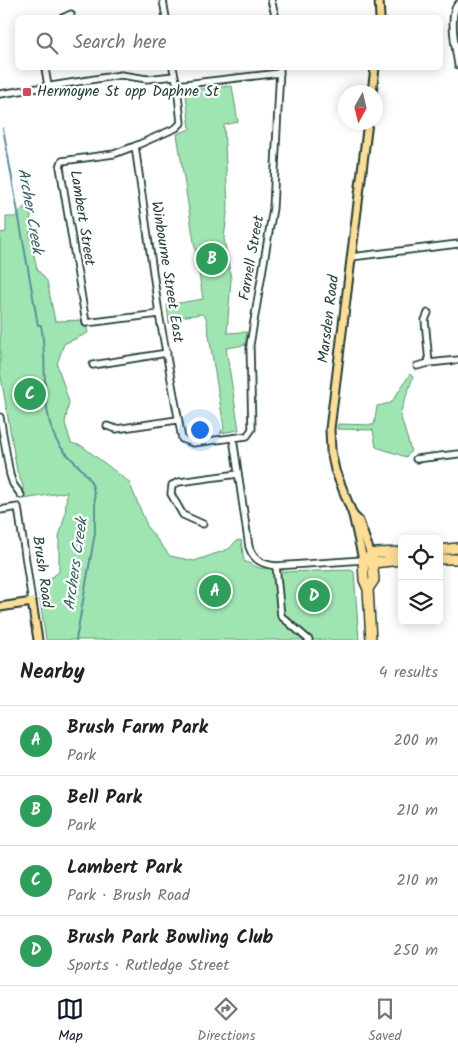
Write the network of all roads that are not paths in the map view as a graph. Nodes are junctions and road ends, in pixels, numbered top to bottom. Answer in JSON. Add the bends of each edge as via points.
{"nodes":[{"id":1,"x":163,"y":0,"type":"edge"},
{"id":2,"x":271,"y":0,"type":"edge"},
{"id":3,"x":379,"y":0,"type":"edge"},
{"id":4,"x":458,"y":4,"type":"edge"},
{"id":5,"x":166,"y":15,"type":"edge"},
{"id":6,"x":275,"y":15,"type":"edge"},
{"id":7,"x":380,"y":15,"type":"edge"},
{"id":8,"x":458,"y":65,"type":"edge"},
{"id":9,"x":45,"y":70,"type":"edge"},
{"id":10,"x":173,"y":70,"type":"edge"},
{"id":11,"x":280,"y":70,"type":"edge"},
{"id":12,"x":375,"y":70,"type":"edge"},
{"id":13,"x":174,"y":76,"type":"junction"},
{"id":14,"x":177,"y":85,"type":"junction"},
{"id":15,"x":373,"y":85,"type":"edge"},
{"id":16,"x":48,"y":86,"type":"junction"},
{"id":17,"x":0,"y":94,"type":"edge"},
{"id":18,"x":367,"y":130,"type":"edge"},
{"id":19,"x":134,"y":146,"type":"junction"},
{"id":20,"x":458,"y":244,"type":"edge"},
{"id":21,"x":350,"y":257,"type":"junction"},
{"id":22,"x":428,"y":313,"type":"dead end"},
{"id":23,"x":159,"y":314,"type":"junction"},
{"id":24,"x":167,"y":352,"type":"junction"},
{"id":25,"x":458,"y":360,"type":"edge"},
{"id":26,"x":429,"y":362,"type":"junction"},
{"id":27,"x":93,"y":365,"type":"dead end"},
{"id":28,"x":417,"y":366,"type":"dead end"},
{"id":29,"x":0,"y":417,"type":"edge"},
{"id":30,"x":177,"y":420,"type":"junction"},
{"id":31,"x":107,"y":426,"type":"dead end"},
{"id":32,"x":233,"y":438,"type":"junction"},
{"id":33,"x":458,"y":454,"type":"edge"},
{"id":34,"x":416,"y":459,"type":"dead end"},
{"id":35,"x":238,"y":474,"type":"junction"},
{"id":36,"x":22,"y":495,"type":"dead end"},
{"id":37,"x":0,"y":510,"type":"edge"},
{"id":38,"x":202,"y":524,"type":"dead end"},
{"id":39,"x":458,"y":548,"type":"edge"},
{"id":40,"x":443,"y":550,"type":"edge"},
{"id":41,"x":398,"y":552,"type":"edge"},
{"id":42,"x":369,"y":559,"type":"junction"},
{"id":43,"x":443,"y":559,"type":"edge"},
{"id":44,"x":458,"y":559,"type":"edge"},
{"id":45,"x":398,"y":560,"type":"edge"},
{"id":46,"x":276,"y":566,"type":"junction"},
{"id":47,"x":32,"y":602,"type":"junction"},
{"id":48,"x":0,"y":607,"type":"edge"},
{"id":49,"x":38,"y":640,"type":"edge"},
{"id":50,"x":309,"y":640,"type":"edge"},
{"id":51,"x":371,"y":640,"type":"edge"}],
"edges":[{"from":1,"to":5,"type":"street"},
{"from":2,"to":6,"type":"street"},
{"from":3,"to":7,"type":"main road"},
{"from":4,"to":8,"type":"street","via":[[453,19]]},
{"from":9,"to":16,"type":"street"},
{"from":10,"to":13,"type":"street"},
{"from":11,"to":14,"type":"street"},
{"from":11,"to":32,"type":"street","name":"Farnell Street","via":[[273,208],[250,345],[252,429],[247,436]]},
{"from":12,"to":15,"type":"main road"},
{"from":13,"to":14,"type":"street"},
{"from":13,"to":16,"type":"street","via":[[147,79],[121,75]]},
{"from":14,"to":19,"type":"street","via":[[181,123]]},
{"from":16,"to":17,"type":"street"},
{"from":18,"to":21,"type":"main road","name":"Marsden Road"},
{"from":19,"to":23,"type":"street","name":"Winbourne Street East"},
{"from":19,"to":23,"type":"street","name":"Lambert Street","via":[[114,154],[62,161],[60,167],[86,322]]},
{"from":20,"to":21,"type":"street"},
{"from":21,"to":42,"type":"main road","name":"Marsden Road","via":[[330,429],[331,451],[334,470],[353,516],[359,521]]},
{"from":22,"to":26,"type":"street","via":[[425,320]]},
{"from":23,"to":24,"type":"street","name":"Winbourne Street East"},
{"from":24,"to":27,"type":"street"},
{"from":24,"to":30,"type":"street","name":"Winbourne Street East"},
{"from":25,"to":26,"type":"street"},
{"from":26,"to":28,"type":"street"},
{"from":29,"to":36,"type":"street","via":[[10,474]]},
{"from":30,"to":31,"type":"street","via":[[116,429]]},
{"from":30,"to":32,"type":"street","name":"Winbourne Street East","via":[[182,440],[188,443]]},
{"from":32,"to":35,"type":"street"},
{"from":33,"to":34,"type":"street"},
{"from":35,"to":38,"type":"street","via":[[172,484],[171,494],[183,515]]},
{"from":35,"to":46,"type":"street","via":[[250,547],[256,560]]},
{"from":37,"to":47,"type":"street","name":"Brush Road","via":[[18,508]]},
{"from":39,"to":40,"type":"highway"},
{"from":41,"to":42,"type":"highway","via":[[376,553]]},
{"from":42,"to":45,"type":"highway"},
{"from":42,"to":46,"type":"street"},
{"from":42,"to":51,"type":"highway","name":"Marsden Road","via":[[374,580],[368,589]]},
{"from":43,"to":44,"type":"highway"},
{"from":46,"to":50,"type":"street","via":[[281,616]]},
{"from":47,"to":48,"type":"main road"},
{"from":47,"to":49,"type":"main road","name":"Brush Road"}]}
